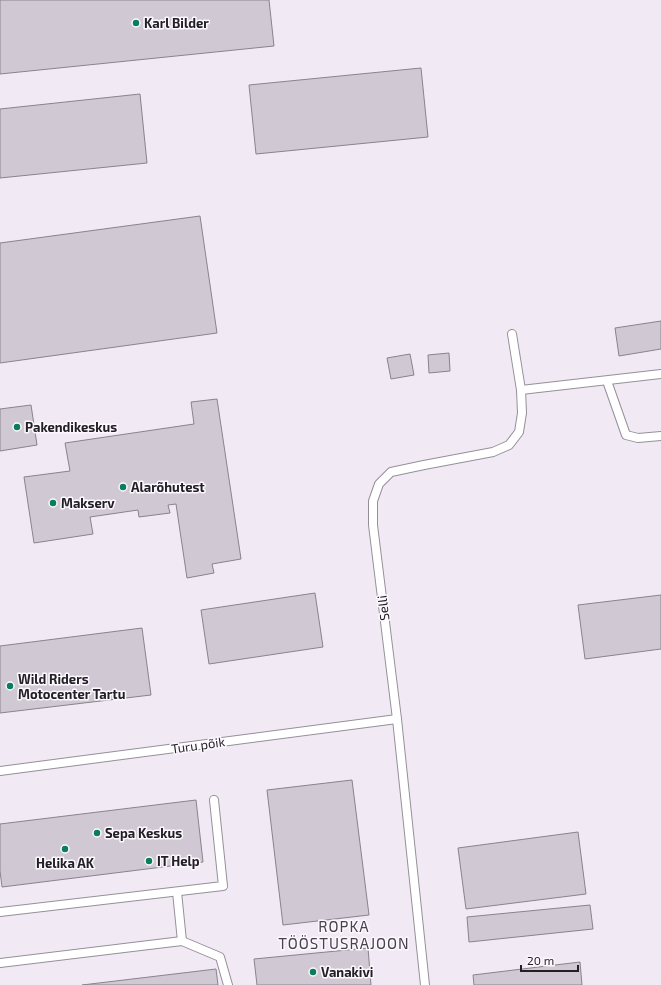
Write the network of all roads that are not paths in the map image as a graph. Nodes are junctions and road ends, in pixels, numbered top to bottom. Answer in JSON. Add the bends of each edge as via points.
{"nodes":[{"id":1,"x":512,"y":334,"type":"dead end"},
{"id":2,"x":661,"y":374,"type":"edge"},
{"id":3,"x":607,"y":381,"type":"junction"},
{"id":4,"x":521,"y":390,"type":"junction"},
{"id":5,"x":661,"y":436,"type":"edge"},
{"id":6,"x":397,"y":719,"type":"junction"},
{"id":7,"x":0,"y":772,"type":"edge"},
{"id":8,"x":214,"y":800,"type":"dead end"},
{"id":9,"x":177,"y":892,"type":"junction"},
{"id":10,"x":0,"y":912,"type":"edge"},
{"id":11,"x":182,"y":942,"type":"junction"},
{"id":12,"x":0,"y":963,"type":"edge"},
{"id":13,"x":228,"y":985,"type":"edge"},
{"id":14,"x":425,"y":985,"type":"edge"}],
"edges":[{"from":1,"to":4,"type":"lane","name":"Selli"},
{"from":2,"to":3,"type":"lane"},
{"from":3,"to":4,"type":"lane"},
{"from":3,"to":5,"type":"lane","via":[[626,435],[638,438]]},
{"from":4,"to":6,"type":"lane","name":"Selli","via":[[522,413],[519,432],[509,445],[493,452],[391,472],[379,484],[373,501],[373,525]]},
{"from":6,"to":7,"type":"lane","name":"Turu põik"},
{"from":6,"to":14,"type":"lane","name":"Selli"},
{"from":8,"to":9,"type":"lane","via":[[224,886]]},
{"from":9,"to":10,"type":"lane"},
{"from":9,"to":11,"type":"lane"},
{"from":11,"to":12,"type":"lane"},
{"from":11,"to":13,"type":"lane","via":[[220,957]]}]}
